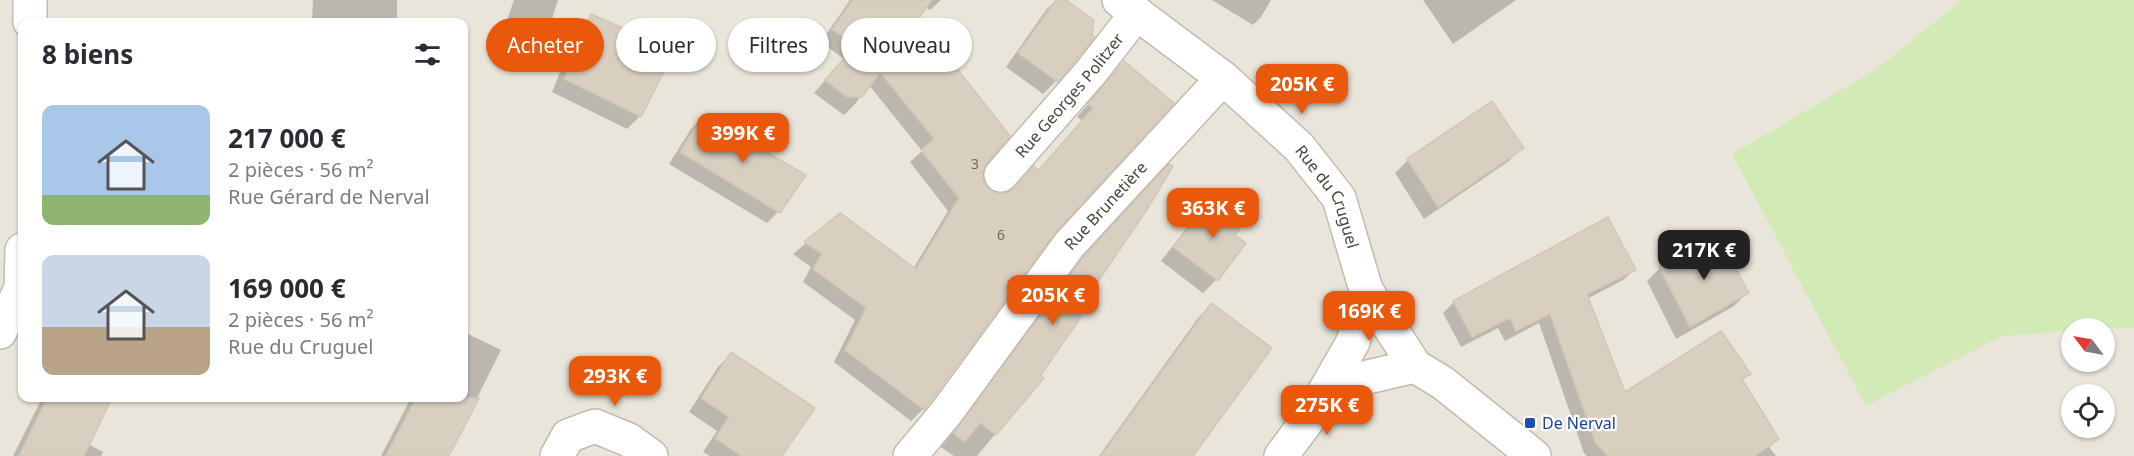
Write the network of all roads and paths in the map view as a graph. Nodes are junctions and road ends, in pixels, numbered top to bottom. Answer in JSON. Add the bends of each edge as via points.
{"nodes":[{"id":1,"x":30,"y":0,"type":"edge"},
{"id":2,"x":1128,"y":7,"type":"edge"},
{"id":3,"x":30,"y":18,"type":"edge"},
{"id":4,"x":1223,"y":78,"type":"junction"},
{"id":5,"x":1001,"y":175,"type":"dead end"},
{"id":6,"x":1366,"y":290,"type":"junction"},
{"id":7,"x":18,"y":294,"type":"edge"},
{"id":8,"x":0,"y":332,"type":"edge"},
{"id":9,"x":1415,"y":366,"type":"junction"},
{"id":10,"x":1329,"y":386,"type":"junction"},
{"id":11,"x":562,"y":446,"type":"edge"},
{"id":12,"x":651,"y":456,"type":"edge"},
{"id":13,"x":910,"y":456,"type":"edge"},
{"id":14,"x":1281,"y":456,"type":"edge"},
{"id":15,"x":1534,"y":456,"type":"edge"}],
"edges":[{"from":1,"to":3,"type":"street"},
{"from":2,"to":4,"type":"street","name":"Rue du Cruguel"},
{"from":2,"to":5,"type":"street","name":"Rue Georges Politzer","via":[[1091,72]]},
{"from":4,"to":6,"type":"street","name":"Rue du Cruguel","via":[[1299,147],[1339,198]]},
{"from":4,"to":13,"type":"street","name":"Rue Brunetière","via":[[1069,245]]},
{"from":6,"to":9,"type":"street"},
{"from":6,"to":10,"type":"street","via":[[1353,342]]},
{"from":7,"to":8,"type":"street"},
{"from":9,"to":10,"type":"street"},
{"from":9,"to":15,"type":"street","via":[[1443,383]]},
{"from":10,"to":14,"type":"street"},
{"from":11,"to":12,"type":"street","via":[[595,426],[629,440]]}]}
